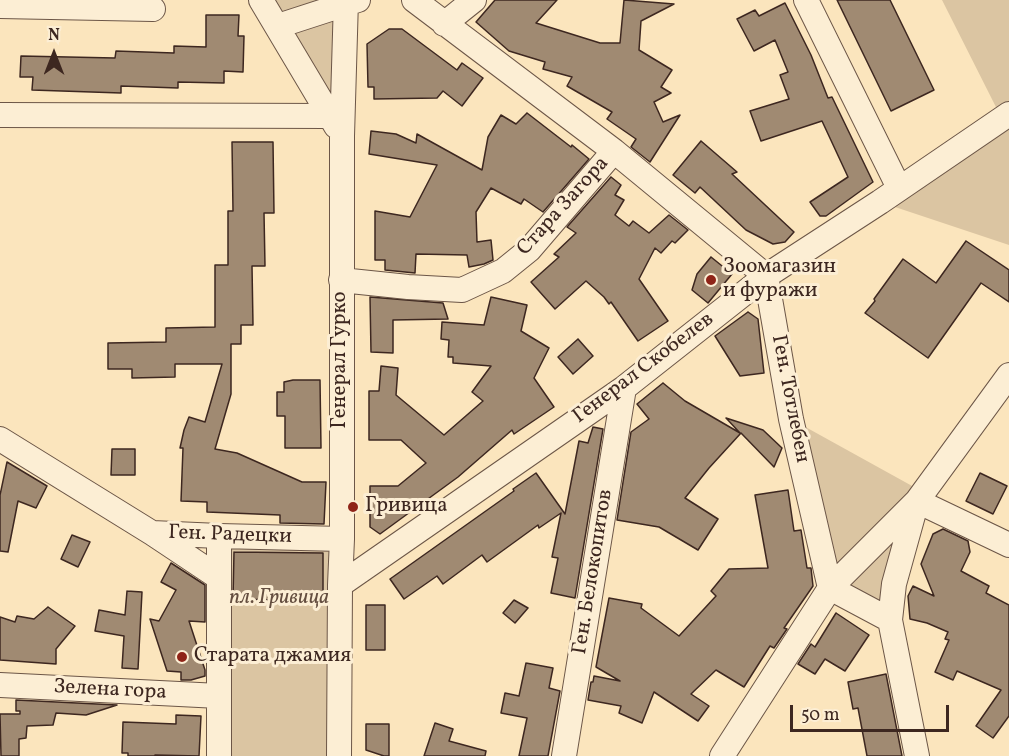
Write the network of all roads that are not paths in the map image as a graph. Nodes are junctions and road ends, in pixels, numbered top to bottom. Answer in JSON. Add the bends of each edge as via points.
{"nodes":[{"id":1,"x":261,"y":0,"type":"edge"},
{"id":2,"x":414,"y":0,"type":"edge"},
{"id":3,"x":474,"y":0,"type":"edge"},
{"id":4,"x":806,"y":0,"type":"edge"},
{"id":5,"x":350,"y":1,"type":"edge"},
{"id":6,"x":0,"y":6,"type":"edge"},
{"id":7,"x":153,"y":9,"type":"dead end"},
{"id":8,"x":444,"y":24,"type":"junction"},
{"id":9,"x":278,"y":26,"type":"junction"},
{"id":10,"x":0,"y":116,"type":"edge"},
{"id":11,"x":1007,"y":120,"type":"edge"},
{"id":12,"x":336,"y":126,"type":"junction"},
{"id":13,"x":614,"y":151,"type":"junction"},
{"id":14,"x":899,"y":188,"type":"junction"},
{"id":15,"x":766,"y":276,"type":"junction"},
{"id":16,"x":341,"y":280,"type":"junction"},
{"id":17,"x":1007,"y":382,"type":"edge"},
{"id":18,"x":624,"y":388,"type":"junction"},
{"id":19,"x":0,"y":439,"type":"edge"},
{"id":20,"x":917,"y":501,"type":"junction"},
{"id":21,"x":152,"y":533,"type":"junction"},
{"id":22,"x":219,"y":536,"type":"junction"},
{"id":23,"x":342,"y":539,"type":"junction"},
{"id":24,"x":1009,"y":545,"type":"edge"},
{"id":25,"x":218,"y":577,"type":"junction"},
{"id":26,"x":340,"y":585,"type":"junction"},
{"id":27,"x":830,"y":588,"type":"junction"},
{"id":28,"x":890,"y":620,"type":"junction"},
{"id":29,"x":0,"y":685,"type":"edge"},
{"id":30,"x":219,"y":696,"type":"junction"},
{"id":31,"x":219,"y":756,"type":"edge"},
{"id":32,"x":339,"y":756,"type":"edge"},
{"id":33,"x":564,"y":756,"type":"edge"},
{"id":34,"x":722,"y":756,"type":"edge"},
{"id":35,"x":917,"y":756,"type":"edge"}],
"edges":[{"from":1,"to":9,"type":"street"},
{"from":2,"to":8,"type":"street"},
{"from":3,"to":8,"type":"street"},
{"from":4,"to":14,"type":"street"},
{"from":5,"to":9,"type":"street"},
{"from":5,"to":12,"type":"street","name":"Генерал Гурко"},
{"from":6,"to":7,"type":"street"},
{"from":8,"to":13,"type":"street"},
{"from":9,"to":12,"type":"street"},
{"from":10,"to":12,"type":"street"},
{"from":11,"to":14,"type":"street","name":"Генерал Скобелев"},
{"from":12,"to":16,"type":"street","name":"Генерал Гурко"},
{"from":13,"to":15,"type":"street"},
{"from":13,"to":16,"type":"street","name":"Стара Загора","via":[[529,250],[503,271],[462,290]]},
{"from":14,"to":15,"type":"street","name":"Генерал Скобелев"},
{"from":15,"to":18,"type":"street","name":"Генерал Скобелев"},
{"from":15,"to":27,"type":"street","name":"Ген. Тотлебен","via":[[791,419]]},
{"from":16,"to":23,"type":"street","name":"Генерал Гурко"},
{"from":17,"to":20,"type":"street"},
{"from":18,"to":26,"type":"street","name":"Генерал Скобелев"},
{"from":18,"to":33,"type":"street","name":"Ген. Белокопитов"},
{"from":19,"to":21,"type":"street","name":"Ген. Радецки"},
{"from":20,"to":24,"type":"street"},
{"from":20,"to":27,"type":"street"},
{"from":20,"to":28,"type":"street","via":[[894,584]]},
{"from":21,"to":22,"type":"street","name":"Ген. Радецки"},
{"from":21,"to":25,"type":"street"},
{"from":22,"to":23,"type":"street","name":"Ген. Радецки"},
{"from":22,"to":25,"type":"street"},
{"from":23,"to":26,"type":"street","name":"Генерал Гурко"},
{"from":25,"to":30,"type":"street"},
{"from":26,"to":32,"type":"street","name":"Генерал Гурко"},
{"from":27,"to":28,"type":"street"},
{"from":27,"to":34,"type":"street"},
{"from":28,"to":35,"type":"street"},
{"from":29,"to":30,"type":"street","name":"Зелена гора"},
{"from":30,"to":31,"type":"street"}]}
